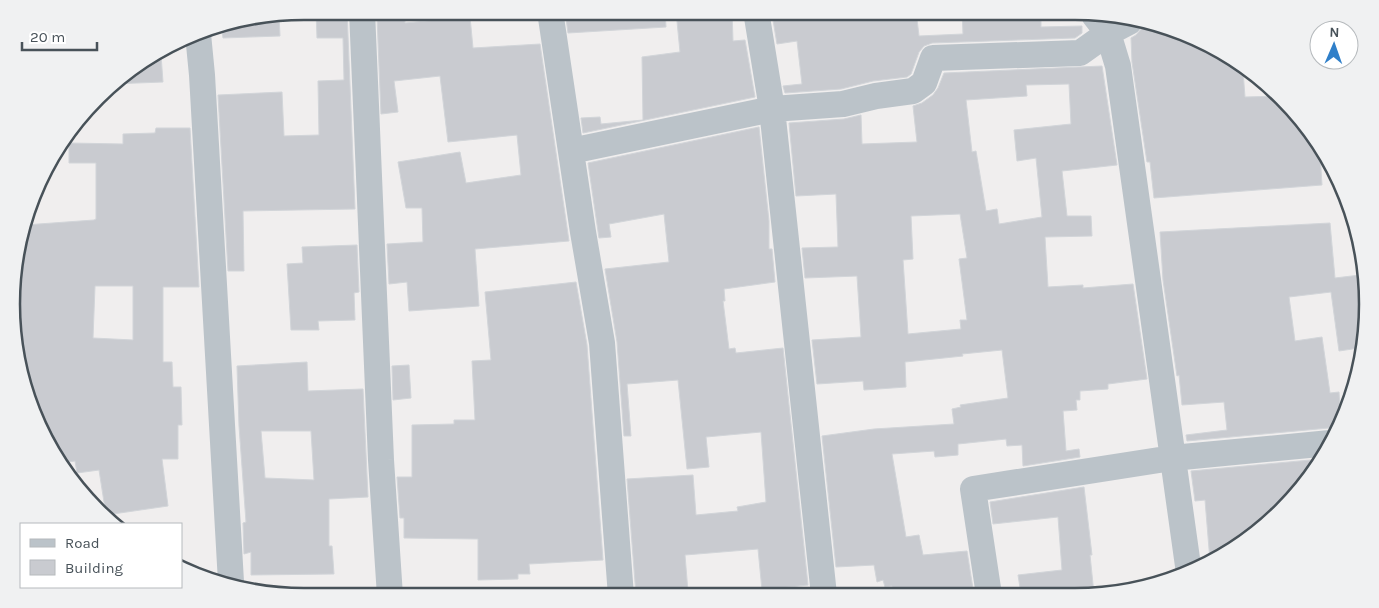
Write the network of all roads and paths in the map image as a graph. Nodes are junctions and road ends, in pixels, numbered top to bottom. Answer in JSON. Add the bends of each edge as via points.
{"nodes":[{"id":1,"x":362,"y":20,"type":"edge"},
{"id":2,"x":551,"y":20,"type":"edge"},
{"id":3,"x":757,"y":20,"type":"edge"},
{"id":4,"x":1110,"y":23,"type":"edge"},
{"id":5,"x":199,"y":41,"type":"edge"},
{"id":6,"x":772,"y":109,"type":"junction"},
{"id":7,"x":571,"y":151,"type":"junction"},
{"id":8,"x":1322,"y":444,"type":"edge"},
{"id":9,"x":1172,"y":458,"type":"junction"},
{"id":10,"x":1188,"y":564,"type":"edge"},
{"id":11,"x":231,"y":578,"type":"edge"},
{"id":12,"x":389,"y":588,"type":"edge"},
{"id":13,"x":620,"y":588,"type":"edge"},
{"id":14,"x":823,"y":588,"type":"edge"},
{"id":15,"x":988,"y":588,"type":"edge"}],
"edges":[{"from":1,"to":12,"type":"street"},
{"from":2,"to":7,"type":"street"},
{"from":3,"to":6,"type":"street"},
{"from":4,"to":6,"type":"street","via":[[1080,53],[933,58],[924,84],[913,91],[843,104]]},
{"from":4,"to":9,"type":"street"},
{"from":5,"to":11,"type":"street"},
{"from":6,"to":7,"type":"street"},
{"from":6,"to":14,"type":"street"},
{"from":7,"to":13,"type":"street","via":[[602,343]]},
{"from":8,"to":9,"type":"street"},
{"from":9,"to":10,"type":"street"},
{"from":9,"to":15,"type":"street","via":[[973,488]]}]}
